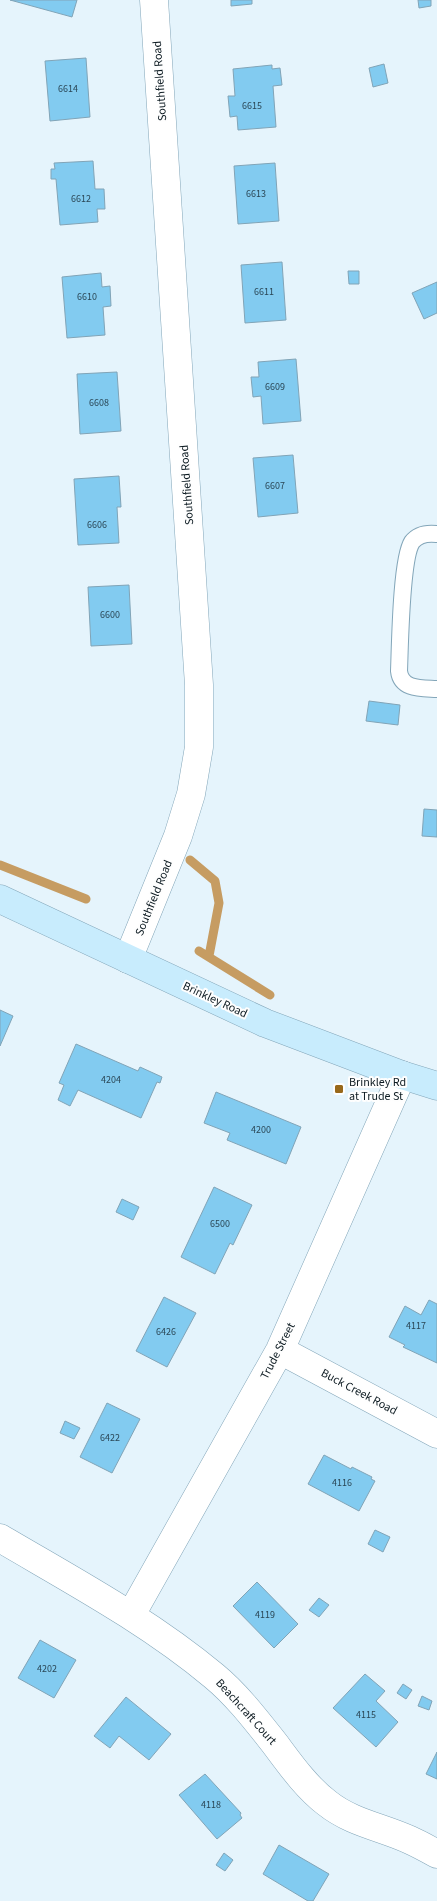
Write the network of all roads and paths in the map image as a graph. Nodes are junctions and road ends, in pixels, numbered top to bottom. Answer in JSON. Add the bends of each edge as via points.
{"nodes":[{"id":1,"x":154,"y":0,"type":"edge"},
{"id":2,"x":437,"y":534,"type":"edge"},
{"id":3,"x":437,"y":688,"type":"edge"},
{"id":4,"x":0,"y":899,"type":"edge"},
{"id":5,"x":128,"y":959,"type":"junction"},
{"id":6,"x":402,"y":1075,"type":"junction"},
{"id":7,"x":437,"y":1086,"type":"edge"},
{"id":8,"x":280,"y":1350,"type":"junction"},
{"id":9,"x":437,"y":1434,"type":"edge"},
{"id":10,"x":0,"y":1538,"type":"edge"},
{"id":11,"x":131,"y":1615,"type":"junction"},
{"id":12,"x":437,"y":1854,"type":"edge"}],
"edges":[{"from":1,"to":5,"type":"street","name":"Southfield Road","via":[[199,685],[199,747],[191,794],[178,836]]},
{"from":2,"to":3,"type":"lane","via":[[420,535],[408,552],[399,671],[406,685]]},
{"from":4,"to":5,"type":"main road","name":"Brinkley Road"},
{"from":5,"to":6,"type":"main road","name":"Brinkley Road","via":[[265,1023]]},
{"from":6,"to":7,"type":"main road","name":"Brinkley Road"},
{"from":6,"to":8,"type":"street","name":"Trude Street"},
{"from":8,"to":9,"type":"street","name":"Buck Creek Road"},
{"from":8,"to":11,"type":"street","name":"Trude Street"},
{"from":10,"to":11,"type":"street","name":"Beachcraft Court"},
{"from":11,"to":12,"type":"street","name":"Beachcraft Court","via":[[230,1691],[315,1793],[328,1804],[351,1818]]}]}
